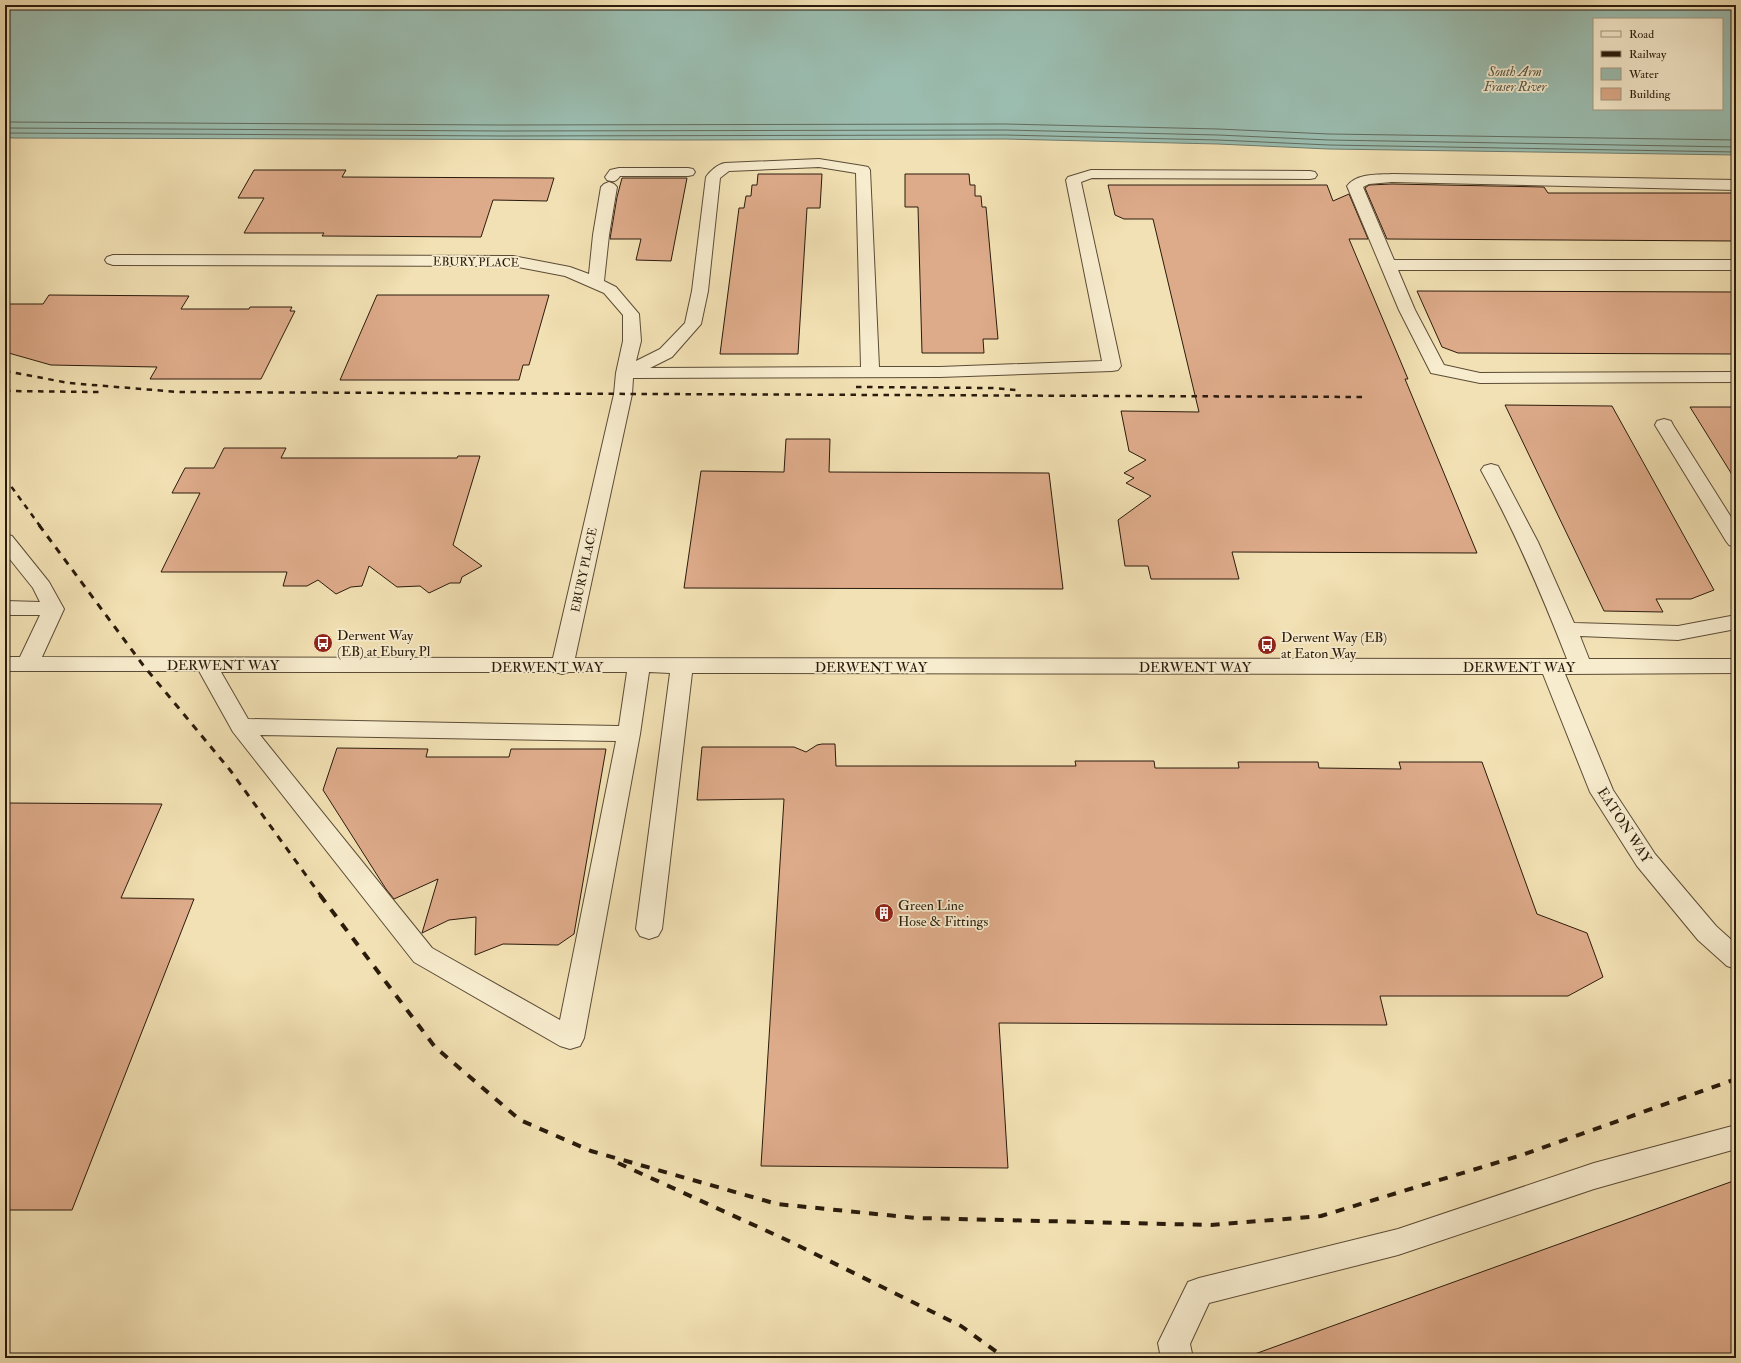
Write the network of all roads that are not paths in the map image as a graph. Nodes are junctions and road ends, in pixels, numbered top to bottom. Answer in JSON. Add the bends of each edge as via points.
{"nodes":[{"id":1,"x":688,"y":172,"type":"dead end"},
{"id":2,"x":1310,"y":175,"type":"dead end"},
{"id":3,"x":1736,"y":185,"type":"edge"},
{"id":4,"x":113,"y":260,"type":"dead end"},
{"id":5,"x":1388,"y":265,"type":"junction"},
{"id":6,"x":1736,"y":265,"type":"edge"},
{"id":7,"x":596,"y":284,"type":"junction"},
{"id":8,"x":870,"y":372,"type":"junction"},
{"id":9,"x":625,"y":373,"type":"junction"},
{"id":10,"x":1736,"y":377,"type":"edge"},
{"id":11,"x":1664,"y":425,"type":"dead end"},
{"id":12,"x":1491,"y":470,"type":"dead end"},
{"id":13,"x":5,"y":540,"type":"edge"},
{"id":14,"x":1736,"y":541,"type":"edge"},
{"id":15,"x":5,"y":608,"type":"edge"},
{"id":16,"x":54,"y":609,"type":"junction"},
{"id":17,"x":1736,"y":622,"type":"edge"},
{"id":18,"x":1565,"y":629,"type":"junction"},
{"id":19,"x":5,"y":664,"type":"edge"},
{"id":20,"x":27,"y":665,"type":"junction"},
{"id":21,"x":206,"y":665,"type":"junction"},
{"id":22,"x":1736,"y":666,"type":"edge"},
{"id":23,"x":562,"y":667,"type":"junction"},
{"id":24,"x":640,"y":667,"type":"junction"},
{"id":25,"x":682,"y":667,"type":"junction"},
{"id":26,"x":1551,"y":667,"type":"junction"},
{"id":27,"x":1581,"y":667,"type":"junction"},
{"id":28,"x":242,"y":727,"type":"junction"},
{"id":29,"x":629,"y":734,"type":"junction"},
{"id":30,"x":649,"y":929,"type":"dead end"},
{"id":31,"x":1736,"y":959,"type":"edge"},
{"id":32,"x":1736,"y":1137,"type":"edge"},
{"id":33,"x":1177,"y":1358,"type":"edge"}],
"edges":[{"from":1,"to":7,"type":"street","via":[[616,173],[610,182]]},
{"from":2,"to":8,"type":"street","via":[[1091,174],[1072,180],[1112,366]]},
{"from":3,"to":5,"type":"street","via":[[1498,179],[1365,180],[1355,186]]},
{"from":4,"to":7,"type":"street","name":"EBURY PLACE","via":[[513,261],[570,272]]},
{"from":5,"to":6,"type":"street"},
{"from":5,"to":10,"type":"street","via":[[1437,369],[1480,378]]},
{"from":7,"to":9,"type":"street","name":"EBURY PLACE","via":[[610,290],[631,314],[632,342]]},
{"from":8,"to":9,"type":"street"},
{"from":8,"to":9,"type":"street","via":[[863,170],[819,163],[725,168],[713,177],[700,291],[693,324],[666,353]]},
{"from":9,"to":23,"type":"street","name":"EBURY PLACE","via":[[623,394]]},
{"from":11,"to":14,"type":"street"},
{"from":12,"to":18,"type":"street","via":[[1518,521]]},
{"from":13,"to":16,"type":"street","via":[[42,586]]},
{"from":15,"to":16,"type":"street"},
{"from":16,"to":20,"type":"street"},
{"from":17,"to":18,"type":"street","via":[[1678,633]]},
{"from":18,"to":27,"type":"street"},
{"from":19,"to":20,"type":"street","name":"DERWENT WAY"},
{"from":20,"to":21,"type":"street","name":"DERWENT WAY"},
{"from":21,"to":23,"type":"street","name":"DERWENT WAY"},
{"from":21,"to":28,"type":"street"},
{"from":22,"to":27,"type":"street","name":"DERWENT WAY"},
{"from":23,"to":24,"type":"street","name":"DERWENT WAY"},
{"from":24,"to":25,"type":"street","name":"DERWENT WAY"},
{"from":24,"to":29,"type":"street"},
{"from":25,"to":26,"type":"street","name":"DERWENT WAY"},
{"from":25,"to":30,"type":"street"},
{"from":26,"to":27,"type":"street","name":"DERWENT WAY"},
{"from":26,"to":31,"type":"street","name":"EATON WAY","via":[[1602,792],[1646,860],[1707,933]]},
{"from":28,"to":29,"type":"street"},
{"from":28,"to":29,"type":"street","via":[[422,955],[570,1038]]},
{"from":32,"to":33,"type":"street","via":[[1594,1176],[1398,1242],[1199,1292],[1174,1343]]}]}
